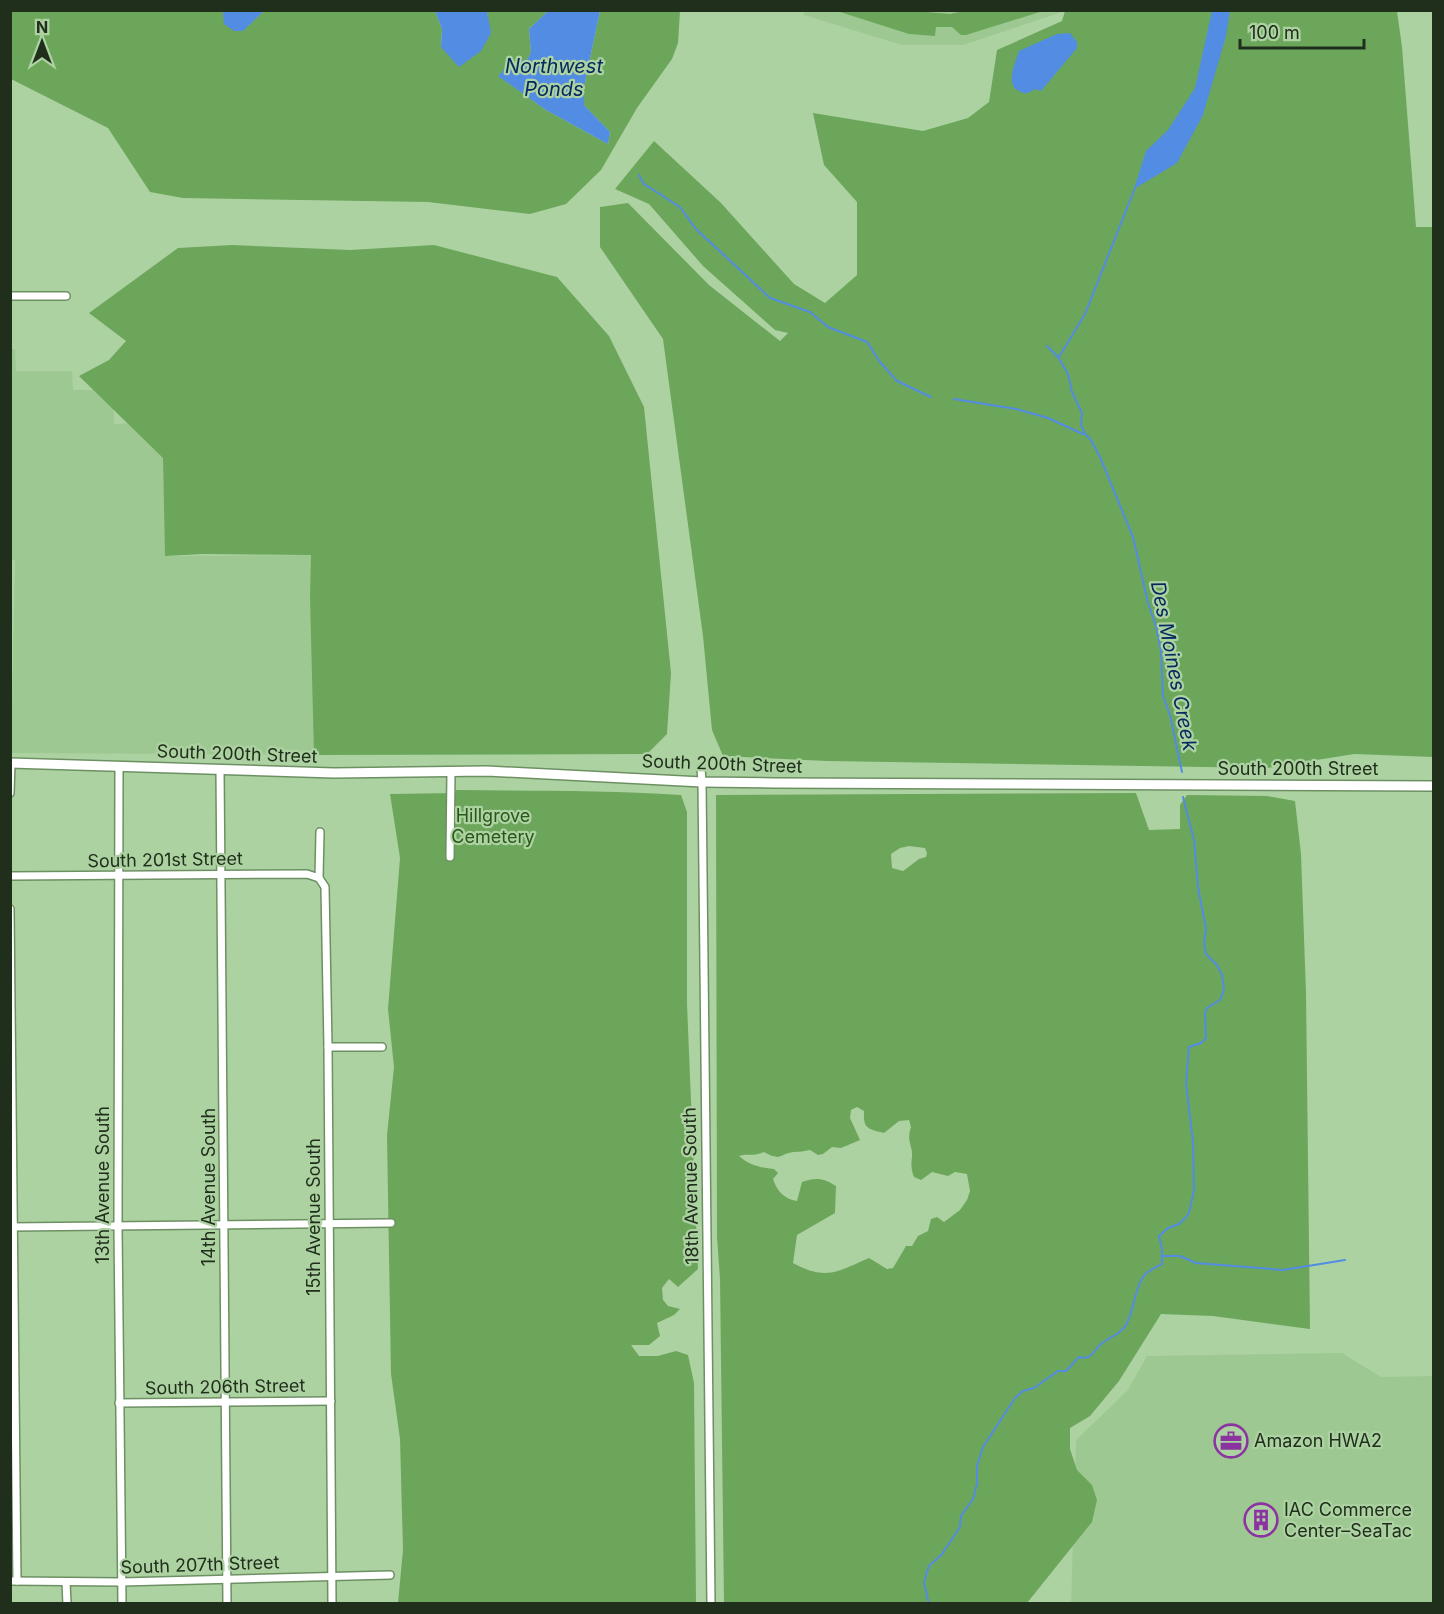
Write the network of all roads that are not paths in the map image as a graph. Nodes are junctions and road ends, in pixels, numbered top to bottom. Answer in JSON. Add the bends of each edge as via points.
{"nodes":[{"id":1,"x":10,"y":296,"type":"edge"},
{"id":2,"x":66,"y":296,"type":"dead end"},
{"id":3,"x":11,"y":763,"type":"edge"},
{"id":4,"x":119,"y":767,"type":"junction"},
{"id":5,"x":700,"y":768,"type":"dead end"},
{"id":6,"x":220,"y":770,"type":"junction"},
{"id":7,"x":451,"y":772,"type":"junction"},
{"id":8,"x":702,"y":782,"type":"junction"},
{"id":9,"x":1434,"y":786,"type":"edge"},
{"id":10,"x":10,"y":793,"type":"edge"},
{"id":11,"x":320,"y":832,"type":"dead end"},
{"id":12,"x":450,"y":857,"type":"dead end"},
{"id":13,"x":221,"y":874,"type":"junction"},
{"id":14,"x":10,"y":876,"type":"edge"},
{"id":15,"x":118,"y":876,"type":"junction"},
{"id":16,"x":319,"y":878,"type":"junction"},
{"id":17,"x":10,"y":909,"type":"edge"},
{"id":18,"x":328,"y":1047,"type":"junction"},
{"id":19,"x":382,"y":1047,"type":"dead end"},
{"id":20,"x":391,"y":1223,"type":"dead end"},
{"id":21,"x":329,"y":1224,"type":"junction"},
{"id":22,"x":224,"y":1225,"type":"junction"},
{"id":23,"x":12,"y":1227,"type":"edge"},
{"id":24,"x":118,"y":1227,"type":"junction"},
{"id":25,"x":331,"y":1401,"type":"junction"},
{"id":26,"x":226,"y":1402,"type":"junction"},
{"id":27,"x":119,"y":1403,"type":"junction"},
{"id":28,"x":390,"y":1575,"type":"dead end"},
{"id":29,"x":332,"y":1576,"type":"junction"},
{"id":30,"x":227,"y":1579,"type":"junction"},
{"id":31,"x":14,"y":1581,"type":"edge"},
{"id":32,"x":66,"y":1582,"type":"junction"},
{"id":33,"x":122,"y":1582,"type":"junction"},
{"id":34,"x":67,"y":1604,"type":"edge"},
{"id":35,"x":122,"y":1604,"type":"edge"},
{"id":36,"x":227,"y":1604,"type":"edge"},
{"id":37,"x":332,"y":1604,"type":"edge"},
{"id":38,"x":711,"y":1604,"type":"edge"}],
"edges":[{"from":1,"to":2,"type":"street"},
{"from":3,"to":4,"type":"main road","name":"South 200th Street"},
{"from":3,"to":10,"type":"street"},
{"from":4,"to":6,"type":"main road","name":"South 200th Street"},
{"from":4,"to":15,"type":"street","name":"13th Avenue South"},
{"from":5,"to":8,"type":"street","name":"18th Avenue South"},
{"from":6,"to":7,"type":"main road","name":"South 200th Street"},
{"from":6,"to":13,"type":"street","name":"14th Avenue South"},
{"from":7,"to":8,"type":"main road","name":"South 200th Street","via":[[554,773]]},
{"from":7,"to":12,"type":"street"},
{"from":8,"to":9,"type":"main road","name":"South 200th Street"},
{"from":8,"to":38,"type":"street","name":"18th Avenue South"},
{"from":11,"to":16,"type":"street","name":"15th Avenue South"},
{"from":13,"to":15,"type":"street","name":"South 201st Street"},
{"from":13,"to":16,"type":"street","name":"South 201st Street","via":[[307,874]]},
{"from":13,"to":22,"type":"street","name":"14th Avenue South"},
{"from":14,"to":15,"type":"street","name":"South 201st Street"},
{"from":15,"to":24,"type":"street","name":"13th Avenue South"},
{"from":16,"to":18,"type":"street","name":"15th Avenue South","via":[[325,887]]},
{"from":17,"to":23,"type":"street"},
{"from":18,"to":19,"type":"street"},
{"from":18,"to":21,"type":"street","name":"15th Avenue South"},
{"from":20,"to":21,"type":"street"},
{"from":21,"to":22,"type":"street"},
{"from":21,"to":25,"type":"street","name":"15th Avenue South"},
{"from":22,"to":24,"type":"street"},
{"from":22,"to":26,"type":"street","name":"14th Avenue South"},
{"from":23,"to":24,"type":"street"},
{"from":23,"to":31,"type":"street"},
{"from":24,"to":27,"type":"street","name":"13th Avenue South"},
{"from":25,"to":26,"type":"street","name":"South 206th Street"},
{"from":25,"to":29,"type":"street","name":"15th Avenue South"},
{"from":26,"to":27,"type":"street","name":"South 206th Street"},
{"from":26,"to":30,"type":"street","name":"14th Avenue South"},
{"from":27,"to":33,"type":"street","name":"13th Avenue South"},
{"from":28,"to":29,"type":"street","name":"South 207th Street"},
{"from":29,"to":30,"type":"street","name":"South 207th Street"},
{"from":29,"to":37,"type":"street","name":"15th Avenue South"},
{"from":30,"to":33,"type":"street","name":"South 207th Street"},
{"from":30,"to":36,"type":"street","name":"14th Avenue South"},
{"from":31,"to":32,"type":"street","name":"South 207th Street"},
{"from":32,"to":33,"type":"street","name":"South 207th Street"},
{"from":32,"to":34,"type":"street"},
{"from":33,"to":35,"type":"street","name":"13th Avenue South"}]}
